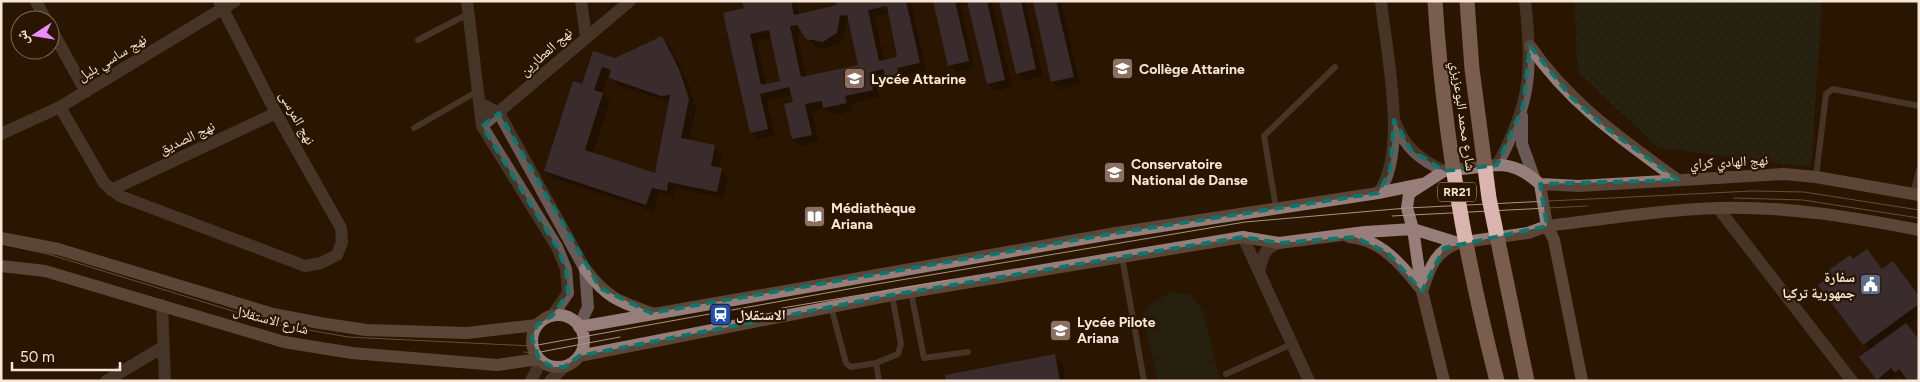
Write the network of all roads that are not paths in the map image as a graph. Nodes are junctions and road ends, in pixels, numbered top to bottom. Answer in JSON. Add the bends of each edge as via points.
{"nodes":[{"id":1,"x":235,"y":1,"type":"edge"},
{"id":2,"x":467,"y":1,"type":"edge"},
{"id":3,"x":581,"y":1,"type":"edge"},
{"id":4,"x":630,"y":1,"type":"edge"},
{"id":5,"x":1380,"y":1,"type":"edge"},
{"id":6,"x":1435,"y":1,"type":"edge"},
{"id":7,"x":1467,"y":1,"type":"edge"},
{"id":8,"x":1525,"y":1,"type":"edge"},
{"id":9,"x":221,"y":5,"type":"edge"},
{"id":10,"x":468,"y":14,"type":"junction"},
{"id":11,"x":586,"y":37,"type":"junction"},
{"id":12,"x":418,"y":40,"type":"dead end"},
{"id":13,"x":60,"y":45,"type":"edge"},
{"id":14,"x":1530,"y":46,"type":"junction"},
{"id":15,"x":1335,"y":66,"type":"dead end"},
{"id":16,"x":86,"y":92,"type":"junction"},
{"id":17,"x":479,"y":97,"type":"junction"},
{"id":18,"x":1522,"y":106,"type":"junction"},
{"id":19,"x":1919,"y":106,"type":"edge"},
{"id":20,"x":60,"y":107,"type":"junction"},
{"id":21,"x":276,"y":113,"type":"junction"},
{"id":22,"x":500,"y":113,"type":"junction"},
{"id":23,"x":1394,"y":120,"type":"junction"},
{"id":24,"x":482,"y":126,"type":"junction"},
{"id":25,"x":414,"y":128,"type":"dead end"},
{"id":26,"x":1,"y":134,"type":"edge"},
{"id":27,"x":1496,"y":165,"type":"junction"},
{"id":28,"x":1919,"y":170,"type":"edge"},
{"id":29,"x":1444,"y":171,"type":"junction"},
{"id":30,"x":1816,"y":176,"type":"junction"},
{"id":31,"x":1678,"y":180,"type":"junction"},
{"id":32,"x":1538,"y":182,"type":"junction"},
{"id":33,"x":1422,"y":184,"type":"junction"},
{"id":34,"x":111,"y":190,"type":"junction"},
{"id":35,"x":1378,"y":193,"type":"junction"},
{"id":36,"x":1916,"y":194,"type":"edge"},
{"id":37,"x":1276,"y":208,"type":"junction"},
{"id":38,"x":1718,"y":208,"type":"junction"},
{"id":39,"x":1547,"y":226,"type":"junction"},
{"id":40,"x":1412,"y":229,"type":"junction"},
{"id":41,"x":1919,"y":230,"type":"edge"},
{"id":42,"x":1332,"y":236,"type":"junction"},
{"id":43,"x":1243,"y":237,"type":"junction"},
{"id":44,"x":1,"y":238,"type":"edge"},
{"id":45,"x":1279,"y":243,"type":"junction"},
{"id":46,"x":1458,"y":243,"type":"junction"},
{"id":47,"x":1122,"y":256,"type":"junction"},
{"id":48,"x":1,"y":266,"type":"edge"},
{"id":49,"x":585,"y":269,"type":"junction"},
{"id":50,"x":1259,"y":271,"type":"junction"},
{"id":51,"x":1422,"y":291,"type":"junction"},
{"id":52,"x":911,"y":292,"type":"junction"},
{"id":53,"x":892,"y":295,"type":"junction"},
{"id":54,"x":162,"y":304,"type":"junction"},
{"id":55,"x":832,"y":307,"type":"junction"},
{"id":56,"x":650,"y":313,"type":"junction"},
{"id":57,"x":552,"y":316,"type":"junction"},
{"id":58,"x":537,"y":325,"type":"junction"},
{"id":59,"x":579,"y":326,"type":"junction"},
{"id":60,"x":1292,"y":344,"type":"junction"},
{"id":61,"x":163,"y":347,"type":"junction"},
{"id":62,"x":968,"y":352,"type":"dead end"},
{"id":63,"x":579,"y":356,"type":"junction"},
{"id":64,"x":540,"y":360,"type":"junction"},
{"id":65,"x":876,"y":362,"type":"junction"},
{"id":66,"x":564,"y":367,"type":"junction"},
{"id":67,"x":1226,"y":374,"type":"dead end"},
{"id":68,"x":106,"y":381,"type":"edge"},
{"id":69,"x":165,"y":381,"type":"edge"},
{"id":70,"x":531,"y":381,"type":"edge"},
{"id":71,"x":550,"y":381,"type":"edge"},
{"id":72,"x":879,"y":381,"type":"edge"},
{"id":73,"x":1144,"y":381,"type":"edge"},
{"id":74,"x":1309,"y":381,"type":"edge"},
{"id":75,"x":1444,"y":381,"type":"edge"},
{"id":76,"x":1497,"y":381,"type":"edge"},
{"id":77,"x":1526,"y":381,"type":"edge"},
{"id":78,"x":1582,"y":381,"type":"edge"},
{"id":79,"x":1852,"y":381,"type":"edge"}],
"edges":[{"from":1,"to":9,"type":"street","name":"نهج ساسي بليل"},
{"from":2,"to":10,"type":"street"},
{"from":3,"to":11,"type":"street"},
{"from":4,"to":11,"type":"street","name":"نهج العطارين"},
{"from":5,"to":23,"type":"street"},
{"from":6,"to":76,"type":"highway","name":"شارع محمد البوعزيزي","number":"RR21","bridge":true,"via":[[1439,68],[1458,200]]},
{"from":7,"to":77,"type":"highway","name":"شارع محمد البوعزيزي","number":"RR21","bridge":true,"via":[[1489,198]]},
{"from":8,"to":14,"type":"street"},
{"from":9,"to":16,"type":"street","name":"نهج ساسي بليل"},
{"from":9,"to":21,"type":"street","name":"نهج المرسى"},
{"from":10,"to":12,"type":"lane"},
{"from":10,"to":17,"type":"street"},
{"from":11,"to":22,"type":"street","name":"نهج العطارين"},
{"from":13,"to":16,"type":"street"},
{"from":14,"to":18,"type":"street","via":[[1528,83]]},
{"from":14,"to":31,"type":"street","via":[[1571,97],[1606,128]]},
{"from":15,"to":37,"type":"lane","via":[[1264,136]]},
{"from":16,"to":20,"type":"street","name":"نهج ساسي بليل"},
{"from":17,"to":22,"type":"street"},
{"from":17,"to":24,"type":"street"},
{"from":17,"to":25,"type":"lane"},
{"from":18,"to":27,"type":"street"},
{"from":18,"to":32,"type":"street","via":[[1522,144]]},
{"from":19,"to":30,"type":"lane","via":[[1833,88],[1828,90]]},
{"from":20,"to":26,"type":"street","name":"نهج ساسي بليل"},
{"from":20,"to":34,"type":"street"},
{"from":21,"to":34,"type":"street","name":"نهج الصديق"},
{"from":21,"to":34,"type":"street","name":"نهج المرسى","via":[[341,228],[342,242],[337,255],[321,263],[305,266]]},
{"from":22,"to":24,"type":"street","name":"نهج العطارين"},
{"from":22,"to":49,"type":"street"},
{"from":23,"to":29,"type":"street","via":[[1403,140],[1412,150],[1423,161]]},
{"from":23,"to":35,"type":"street","via":[[1390,171]]},
{"from":24,"to":57,"type":"street","via":[[558,247],[566,269],[568,293]]},
{"from":27,"to":29,"type":"street","name":"نهج الهادي كراي"},
{"from":27,"to":32,"type":"street","name":"نهج الهادي كراي","via":[[1520,169]]},
{"from":28,"to":36,"type":"lane"},
{"from":29,"to":33,"type":"street","name":"نهج الهادي كراي"},
{"from":30,"to":31,"type":"street","name":"نهج الهادي كراي","via":[[1784,174]]},
{"from":30,"to":36,"type":"street","name":"نهج الهادي كراي"},
{"from":31,"to":32,"type":"street","name":"نهج الهادي كراي","via":[[1579,186]]},
{"from":32,"to":39,"type":"street"},
{"from":33,"to":35,"type":"street","name":"نهج الهادي كراي"},
{"from":33,"to":40,"type":"street","name":"نهج الهادي كراي","via":[[1408,194],[1407,208]]},
{"from":35,"to":37,"type":"street","name":"نهج الهادي كراي"},
{"from":37,"to":56,"type":"street","name":"نهج الهادي كراي"},
{"from":38,"to":39,"type":"street"},
{"from":38,"to":41,"type":"street","via":[[1799,211]]},
{"from":38,"to":79,"type":"street"},
{"from":39,"to":46,"type":"street","via":[[1528,233]]},
{"from":39,"to":78,"type":"street","via":[[1554,240]]},
{"from":40,"to":42,"type":"street"},
{"from":40,"to":46,"type":"street"},
{"from":40,"to":51,"type":"street"},
{"from":42,"to":45,"type":"street"},
{"from":42,"to":51,"type":"street","via":[[1356,237],[1372,243],[1400,264]]},
{"from":43,"to":45,"type":"street"},
{"from":43,"to":47,"type":"street"},
{"from":43,"to":50,"type":"street"},
{"from":44,"to":58,"type":"street","name":"شارع الاستقلال","via":[[58,249],[273,314],[320,323],[366,330],[467,333]]},
{"from":45,"to":50,"type":"street","via":[[1268,247]]},
{"from":46,"to":51,"type":"street","via":[[1444,248],[1434,261]]},
{"from":47,"to":52,"type":"street"},
{"from":47,"to":73,"type":"lane"},
{"from":48,"to":54,"type":"street","name":"شارع الاستقلال","via":[[44,271]]},
{"from":49,"to":56,"type":"street","via":[[611,297]]},
{"from":49,"to":59,"type":"street","via":[[588,307]]},
{"from":50,"to":60,"type":"street"},
{"from":51,"to":75,"type":"street"},
{"from":52,"to":53,"type":"street"},
{"from":52,"to":62,"type":"lane","via":[[924,358]]},
{"from":53,"to":55,"type":"street"},
{"from":53,"to":65,"type":"lane","via":[[901,344],[898,354]]},
{"from":54,"to":61,"type":"street"},
{"from":54,"to":64,"type":"street","name":"شارع الاستقلال","via":[[284,342],[352,353],[497,365]]},
{"from":55,"to":63,"type":"street"},
{"from":55,"to":65,"type":"lane","via":[[846,363],[850,367]]},
{"from":56,"to":59,"type":"street","name":"نهج الهادي كراي"},
{"from":57,"to":58,"type":"street"},
{"from":57,"to":59,"type":"street","via":[[567,317]]},
{"from":58,"to":64,"type":"street","via":[[532,346]]},
{"from":59,"to":63,"type":"street","via":[[584,344]]},
{"from":60,"to":67,"type":"lane"},
{"from":60,"to":74,"type":"street"},
{"from":61,"to":68,"type":"street"},
{"from":61,"to":69,"type":"street"},
{"from":63,"to":66,"type":"street"},
{"from":64,"to":66,"type":"street","via":[[552,367]]},
{"from":64,"to":70,"type":"street"},
{"from":65,"to":72,"type":"lane"},
{"from":66,"to":71,"type":"street"}]}
